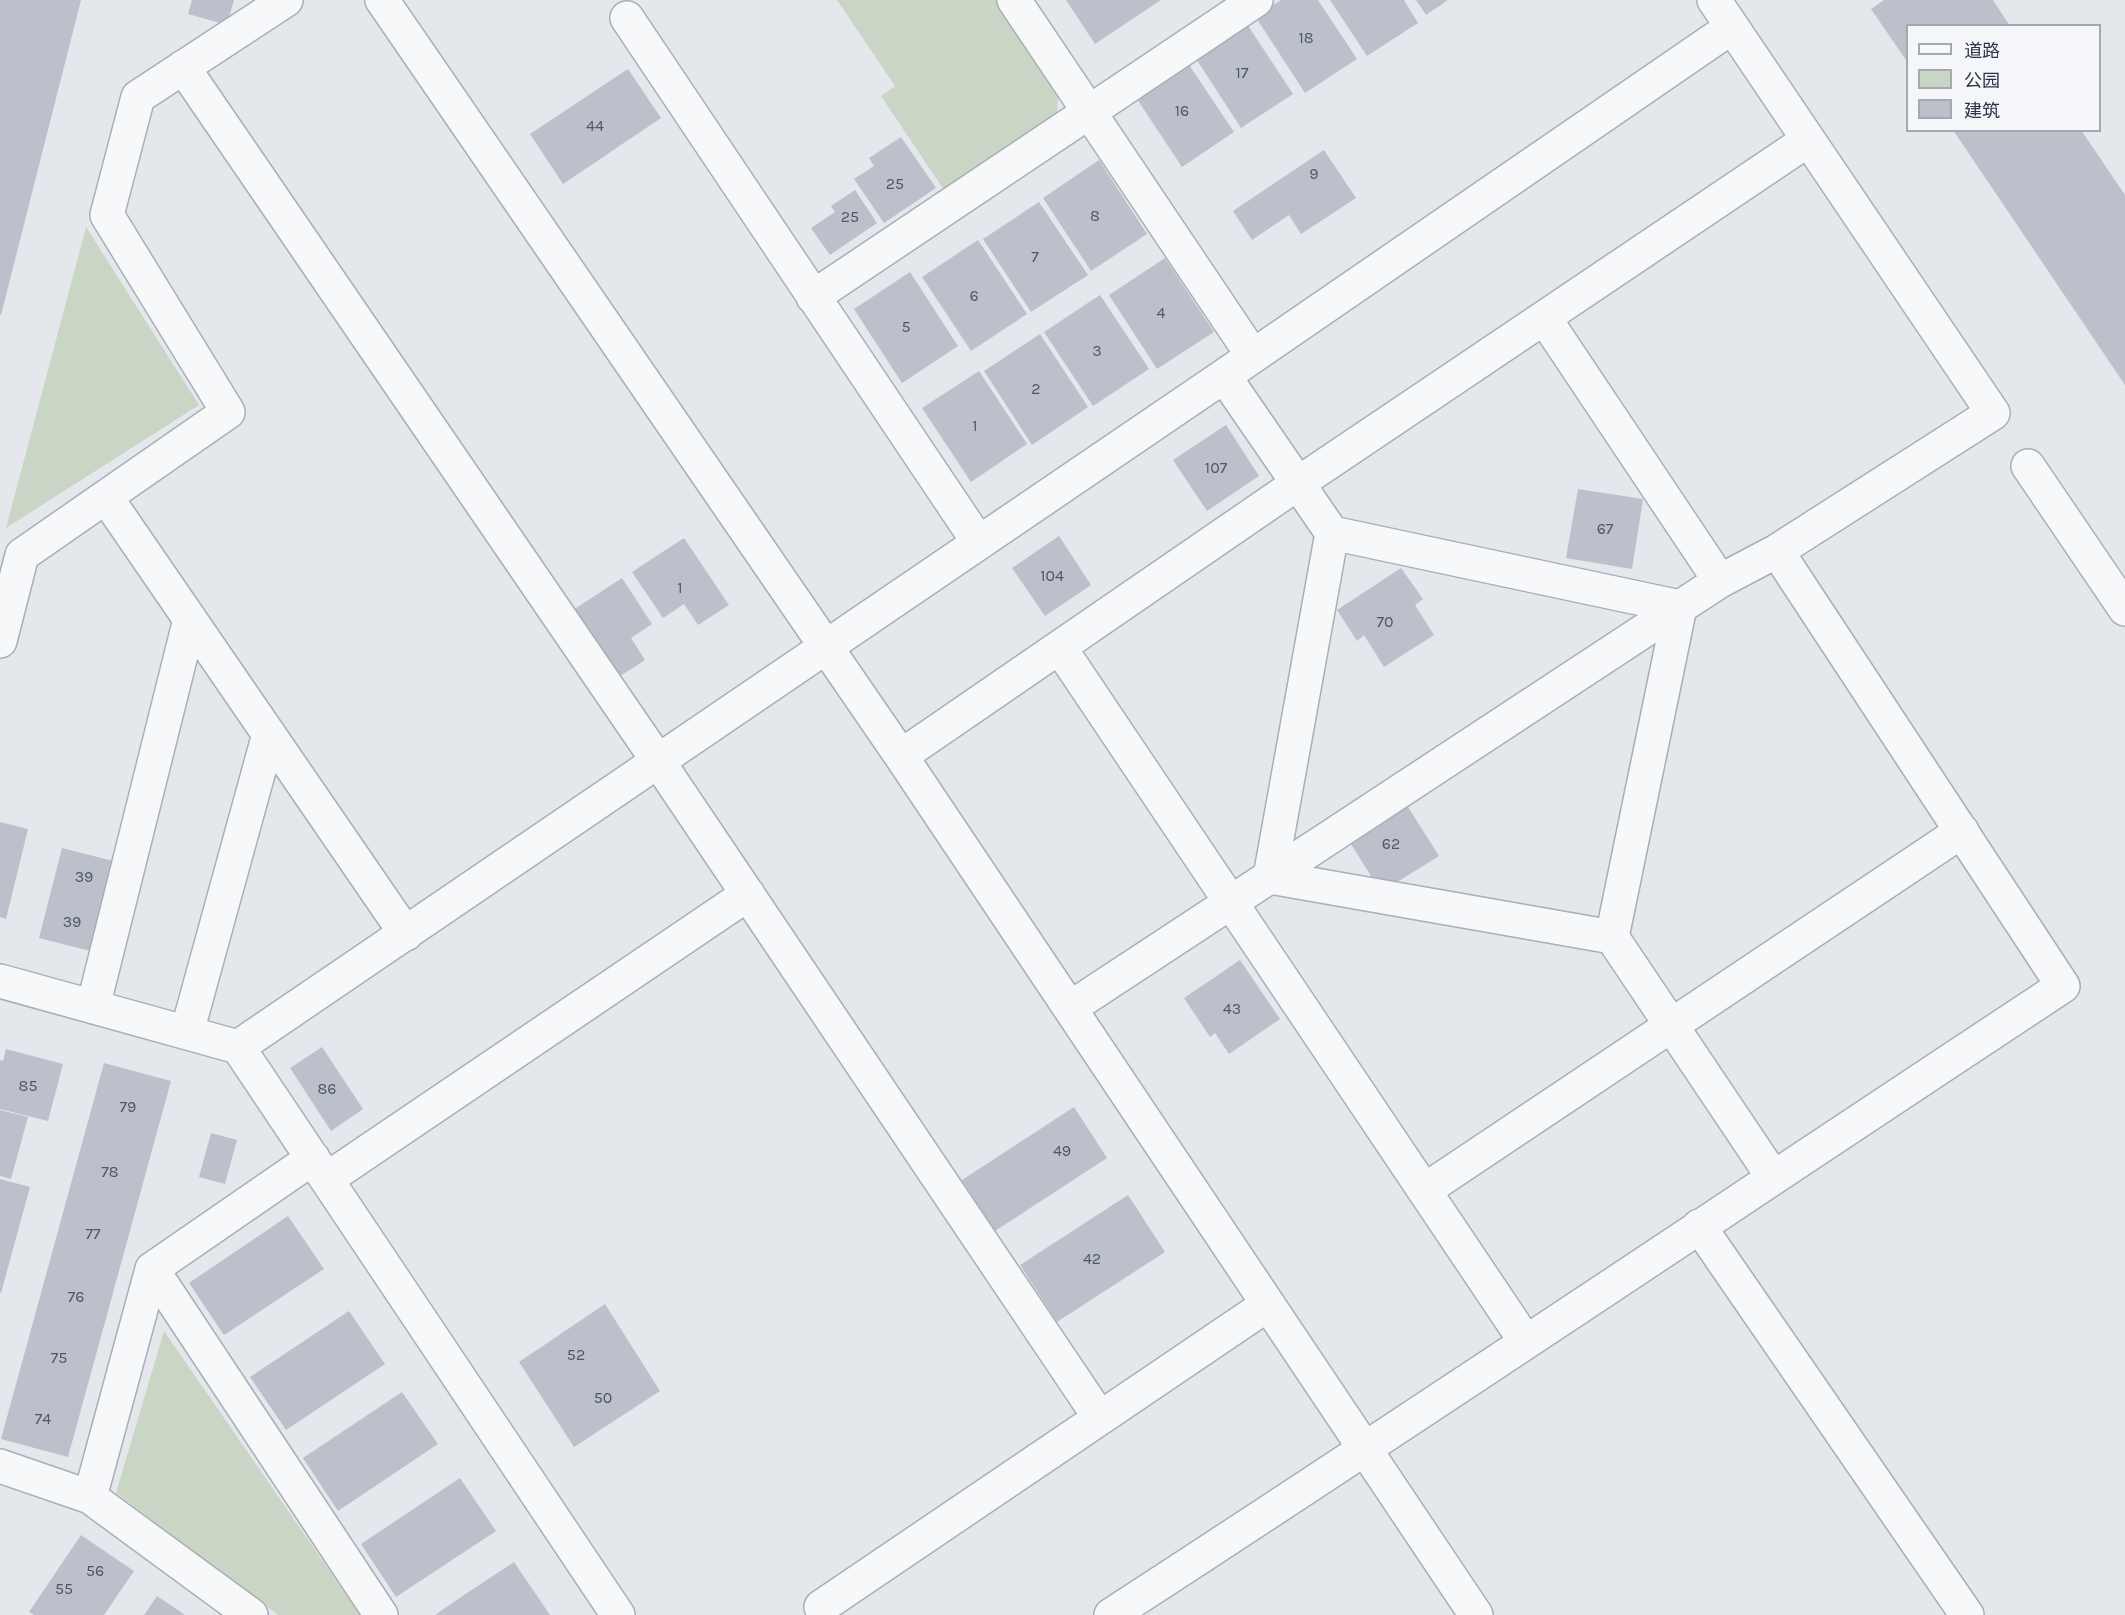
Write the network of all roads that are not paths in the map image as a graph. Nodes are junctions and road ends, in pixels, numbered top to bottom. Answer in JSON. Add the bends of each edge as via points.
{"nodes":[{"id":1,"x":286,"y":0,"type":"edge"},
{"id":2,"x":382,"y":0,"type":"edge"},
{"id":3,"x":1014,"y":0,"type":"edge"},
{"id":4,"x":1256,"y":0,"type":"edge"},
{"id":5,"x":1714,"y":0,"type":"edge"},
{"id":6,"x":627,"y":18,"type":"dead end"},
{"id":7,"x":1732,"y":27,"type":"junction"},
{"id":8,"x":183,"y":67,"type":"junction"},
{"id":9,"x":1089,"y":112,"type":"junction"},
{"id":10,"x":1808,"y":140,"type":"junction"},
{"id":11,"x":813,"y":297,"type":"junction"},
{"id":12,"x":1545,"y":319,"type":"junction"},
{"id":13,"x":1253,"y":356,"type":"junction"},
{"id":14,"x":1224,"y":376,"type":"junction"},
{"id":15,"x":2028,"y":466,"type":"dead end"},
{"id":16,"x":1297,"y":484,"type":"junction"},
{"id":17,"x":106,"y":497,"type":"junction"},
{"id":18,"x":1332,"y":533,"type":"junction"},
{"id":19,"x":978,"y":543,"type":"junction"},
{"id":20,"x":1777,"y":550,"type":"junction"},
{"id":21,"x":1720,"y":581,"type":"junction"},
{"id":22,"x":1680,"y":607,"type":"junction"},
{"id":23,"x":2125,"y":609,"type":"edge"},
{"id":24,"x":190,"y":619,"type":"junction"},
{"id":25,"x":0,"y":641,"type":"edge"},
{"id":26,"x":826,"y":645,"type":"junction"},
{"id":27,"x":1060,"y":648,"type":"junction"},
{"id":28,"x":269,"y":734,"type":"junction"},
{"id":29,"x":901,"y":756,"type":"junction"},
{"id":30,"x":658,"y":761,"type":"junction"},
{"id":31,"x":1962,"y":831,"type":"junction"},
{"id":32,"x":1270,"y":877,"type":"junction"},
{"id":33,"x":748,"y":894,"type":"junction"},
{"id":34,"x":1231,"y":902,"type":"junction"},
{"id":35,"x":406,"y":934,"type":"junction"},
{"id":36,"x":1612,"y":937,"type":"junction"},
{"id":37,"x":0,"y":981,"type":"edge"},
{"id":38,"x":93,"y":1007,"type":"junction"},
{"id":39,"x":1070,"y":1008,"type":"junction"},
{"id":40,"x":1671,"y":1026,"type":"junction"},
{"id":41,"x":187,"y":1032,"type":"junction"},
{"id":42,"x":238,"y":1047,"type":"junction"},
{"id":43,"x":320,"y":1169,"type":"junction"},
{"id":44,"x":1773,"y":1177,"type":"junction"},
{"id":45,"x":1425,"y":1190,"type":"junction"},
{"id":46,"x":1699,"y":1226,"type":"junction"},
{"id":47,"x":152,"y":1269,"type":"junction"},
{"id":48,"x":1267,"y":1305,"type":"junction"},
{"id":49,"x":1526,"y":1341,"type":"junction"},
{"id":50,"x":1100,"y":1418,"type":"junction"},
{"id":51,"x":1365,"y":1450,"type":"junction"},
{"id":52,"x":0,"y":1466,"type":"edge"},
{"id":53,"x":90,"y":1497,"type":"junction"},
{"id":54,"x":821,"y":1607,"type":"dead end"},
{"id":55,"x":251,"y":1615,"type":"edge"},
{"id":56,"x":381,"y":1615,"type":"edge"},
{"id":57,"x":618,"y":1615,"type":"edge"},
{"id":58,"x":1111,"y":1615,"type":"edge"},
{"id":59,"x":1476,"y":1615,"type":"edge"},
{"id":60,"x":1967,"y":1615,"type":"edge"}],
"edges":[{"from":1,"to":8,"type":"street"},
{"from":2,"to":26,"type":"street"},
{"from":3,"to":9,"type":"street"},
{"from":4,"to":9,"type":"street"},
{"from":5,"to":7,"type":"street"},
{"from":6,"to":11,"type":"street"},
{"from":7,"to":10,"type":"street"},
{"from":7,"to":13,"type":"street"},
{"from":8,"to":17,"type":"street","via":[[138,97],[107,216],[228,412]]},
{"from":8,"to":30,"type":"street"},
{"from":9,"to":11,"type":"street"},
{"from":9,"to":13,"type":"street"},
{"from":10,"to":12,"type":"street"},
{"from":10,"to":20,"type":"street","via":[[1993,413]]},
{"from":11,"to":19,"type":"street"},
{"from":12,"to":16,"type":"street"},
{"from":12,"to":21,"type":"street"},
{"from":13,"to":14,"type":"street"},
{"from":14,"to":16,"type":"street"},
{"from":14,"to":19,"type":"street"},
{"from":15,"to":23,"type":"street"},
{"from":16,"to":18,"type":"street"},
{"from":16,"to":27,"type":"street"},
{"from":17,"to":24,"type":"street"},
{"from":17,"to":25,"type":"street","via":[[22,555]]},
{"from":18,"to":22,"type":"street"},
{"from":18,"to":32,"type":"street"},
{"from":19,"to":26,"type":"street"},
{"from":20,"to":21,"type":"street"},
{"from":20,"to":31,"type":"street"},
{"from":21,"to":22,"type":"street"},
{"from":22,"to":32,"type":"street"},
{"from":22,"to":36,"type":"street"},
{"from":24,"to":28,"type":"street"},
{"from":24,"to":38,"type":"street"},
{"from":26,"to":29,"type":"street"},
{"from":26,"to":30,"type":"street"},
{"from":27,"to":29,"type":"street"},
{"from":27,"to":34,"type":"street"},
{"from":28,"to":35,"type":"street"},
{"from":28,"to":41,"type":"street"},
{"from":29,"to":39,"type":"street"},
{"from":30,"to":33,"type":"street"},
{"from":30,"to":35,"type":"street"},
{"from":31,"to":40,"type":"street"},
{"from":31,"to":44,"type":"street","via":[[2063,986]]},
{"from":32,"to":34,"type":"street"},
{"from":32,"to":36,"type":"street"},
{"from":33,"to":43,"type":"street"},
{"from":33,"to":50,"type":"street"},
{"from":34,"to":39,"type":"street"},
{"from":34,"to":45,"type":"street"},
{"from":35,"to":42,"type":"street"},
{"from":36,"to":40,"type":"street"},
{"from":37,"to":38,"type":"street"},
{"from":38,"to":41,"type":"street"},
{"from":39,"to":48,"type":"street"},
{"from":40,"to":44,"type":"street"},
{"from":40,"to":45,"type":"street"},
{"from":41,"to":42,"type":"street"},
{"from":42,"to":43,"type":"street"},
{"from":43,"to":47,"type":"street"},
{"from":43,"to":57,"type":"street"},
{"from":44,"to":46,"type":"street"},
{"from":45,"to":49,"type":"street"},
{"from":46,"to":49,"type":"street"},
{"from":46,"to":60,"type":"street"},
{"from":47,"to":53,"type":"street"},
{"from":47,"to":56,"type":"street"},
{"from":48,"to":50,"type":"street"},
{"from":48,"to":51,"type":"street"},
{"from":49,"to":51,"type":"street"},
{"from":50,"to":54,"type":"street"},
{"from":51,"to":58,"type":"street"},
{"from":51,"to":59,"type":"street"},
{"from":52,"to":53,"type":"street"},
{"from":53,"to":55,"type":"street"}]}
